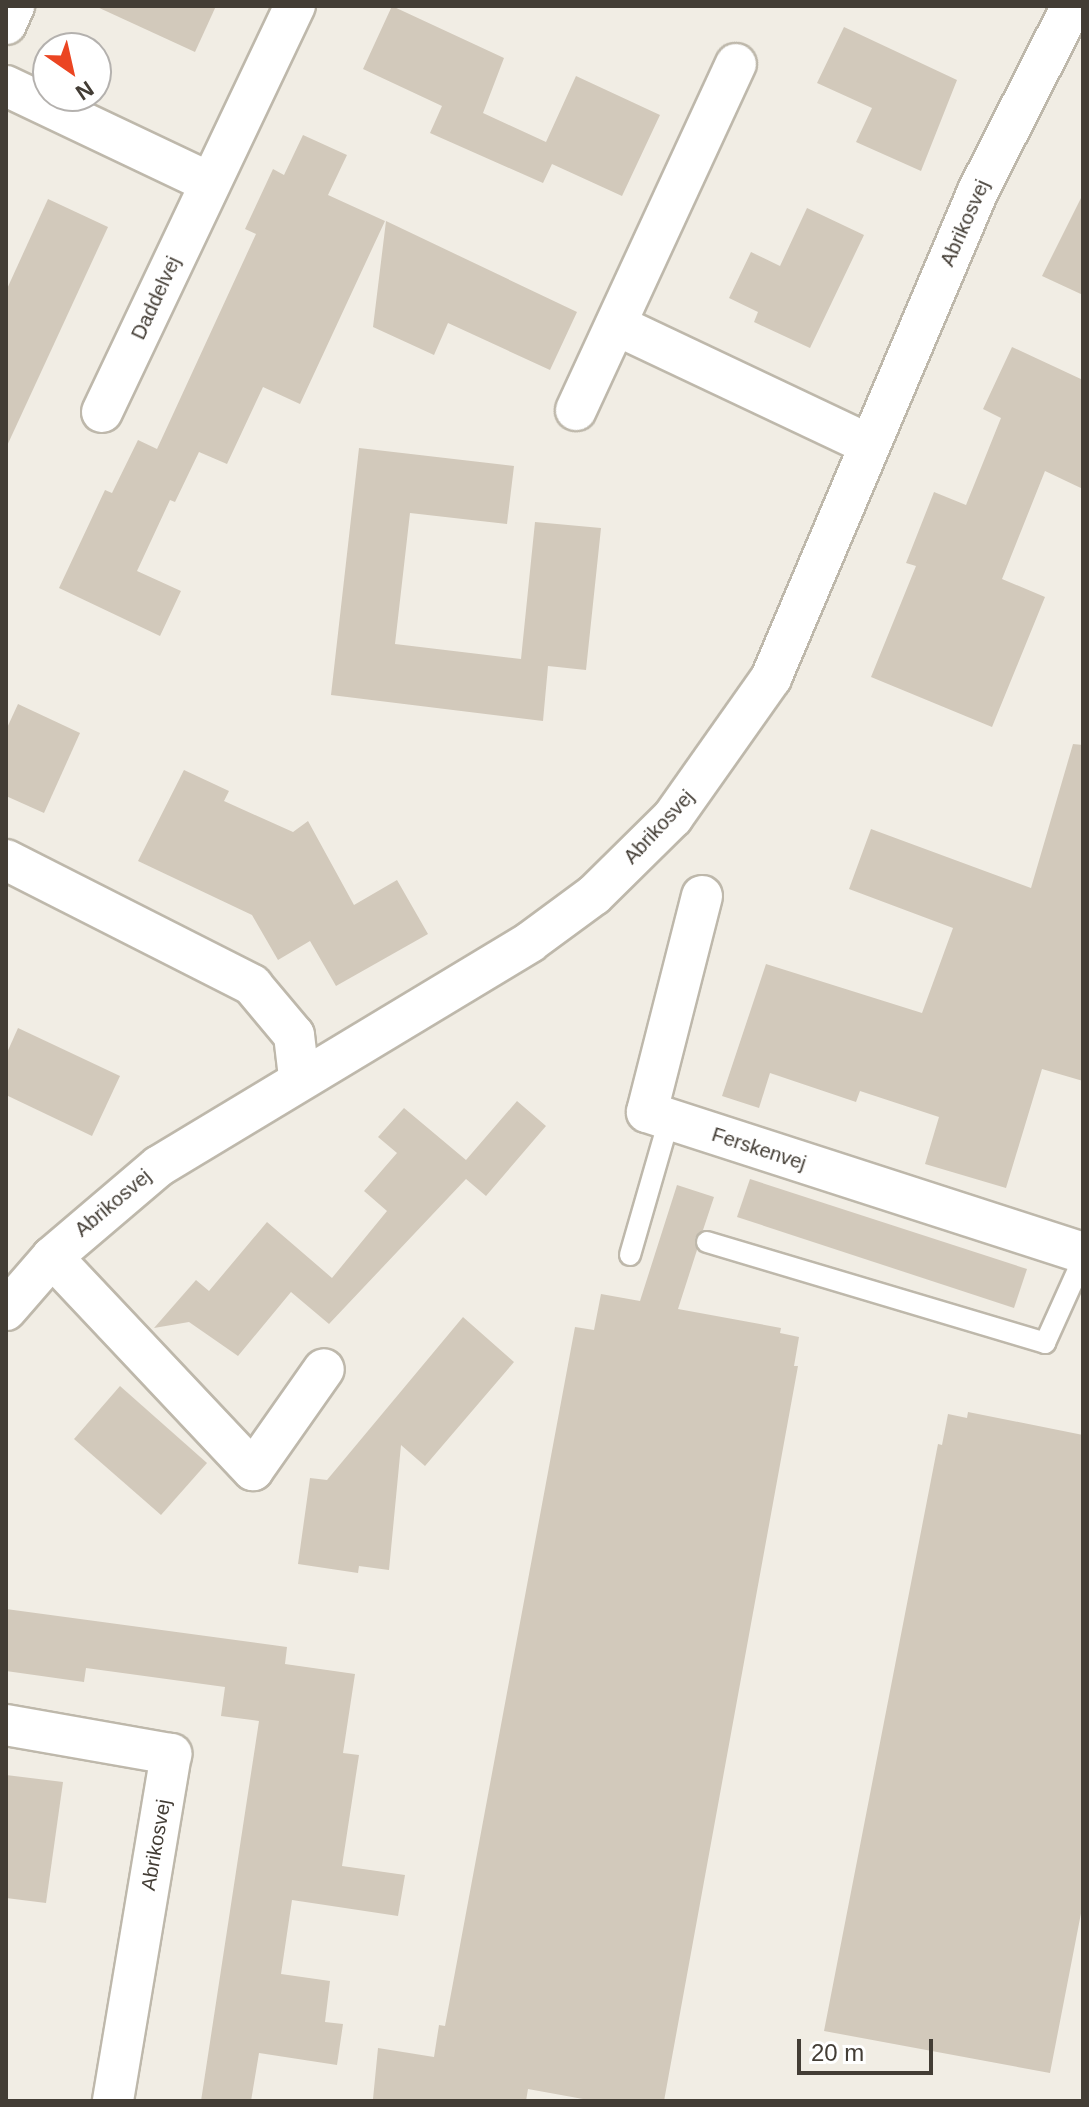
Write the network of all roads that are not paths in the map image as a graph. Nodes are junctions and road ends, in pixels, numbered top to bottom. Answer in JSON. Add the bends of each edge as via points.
{"nodes":[{"id":1,"x":14,"y":6,"type":"edge"},
{"id":2,"x":295,"y":6,"type":"edge"},
{"id":3,"x":1072,"y":6,"type":"edge"},
{"id":4,"x":6,"y":24,"type":"edge"},
{"id":5,"x":736,"y":64,"type":"dead end"},
{"id":6,"x":6,"y":86,"type":"edge"},
{"id":7,"x":210,"y":183,"type":"junction"},
{"id":8,"x":616,"y":325,"type":"junction"},
{"id":9,"x":576,"y":410,"type":"dead end"},
{"id":10,"x":102,"y":412,"type":"dead end"},
{"id":11,"x":868,"y":444,"type":"junction"},
{"id":12,"x":6,"y":860,"type":"edge"},
{"id":13,"x":702,"y":896,"type":"dead end"},
{"id":14,"x":299,"y":1077,"type":"junction"},
{"id":15,"x":669,"y":1120,"type":"junction"},
{"id":16,"x":707,"y":1242,"type":"dead end"},
{"id":17,"x":630,"y":1255,"type":"dead end"},
{"id":18,"x":1083,"y":1256,"type":"edge"},
{"id":19,"x":52,"y":1257,"type":"junction"},
{"id":20,"x":6,"y":1310,"type":"edge"},
{"id":21,"x":324,"y":1369,"type":"dead end"},
{"id":22,"x":6,"y":1725,"type":"edge"},
{"id":23,"x":113,"y":2101,"type":"edge"}],
"edges":[{"from":1,"to":4,"type":"street"},
{"from":2,"to":7,"type":"street","name":"Daddelvej"},
{"from":3,"to":11,"type":"street","name":"Abrikosvej","via":[[978,191]]},
{"from":5,"to":8,"type":"street"},
{"from":6,"to":7,"type":"street"},
{"from":7,"to":10,"type":"street","name":"Daddelvej"},
{"from":8,"to":9,"type":"street"},
{"from":8,"to":11,"type":"street"},
{"from":11,"to":14,"type":"street","name":"Abrikosvej","via":[[771,678],[673,817],[594,895],[530,942]]},
{"from":12,"to":14,"type":"street","via":[[252,985],[294,1035]]},
{"from":13,"to":15,"type":"street","via":[[647,1112]]},
{"from":14,"to":19,"type":"street","name":"Abrikosvej","via":[[159,1166]]},
{"from":15,"to":17,"type":"lane"},
{"from":15,"to":18,"type":"street","name":"Ferskenvej"},
{"from":16,"to":18,"type":"lane","via":[[1045,1343]]},
{"from":19,"to":20,"type":"street","name":"Abrikosvej"},
{"from":19,"to":21,"type":"street","via":[[253,1470]]},
{"from":22,"to":23,"type":"street","name":"Abrikosvej","via":[[171,1754]]}]}
